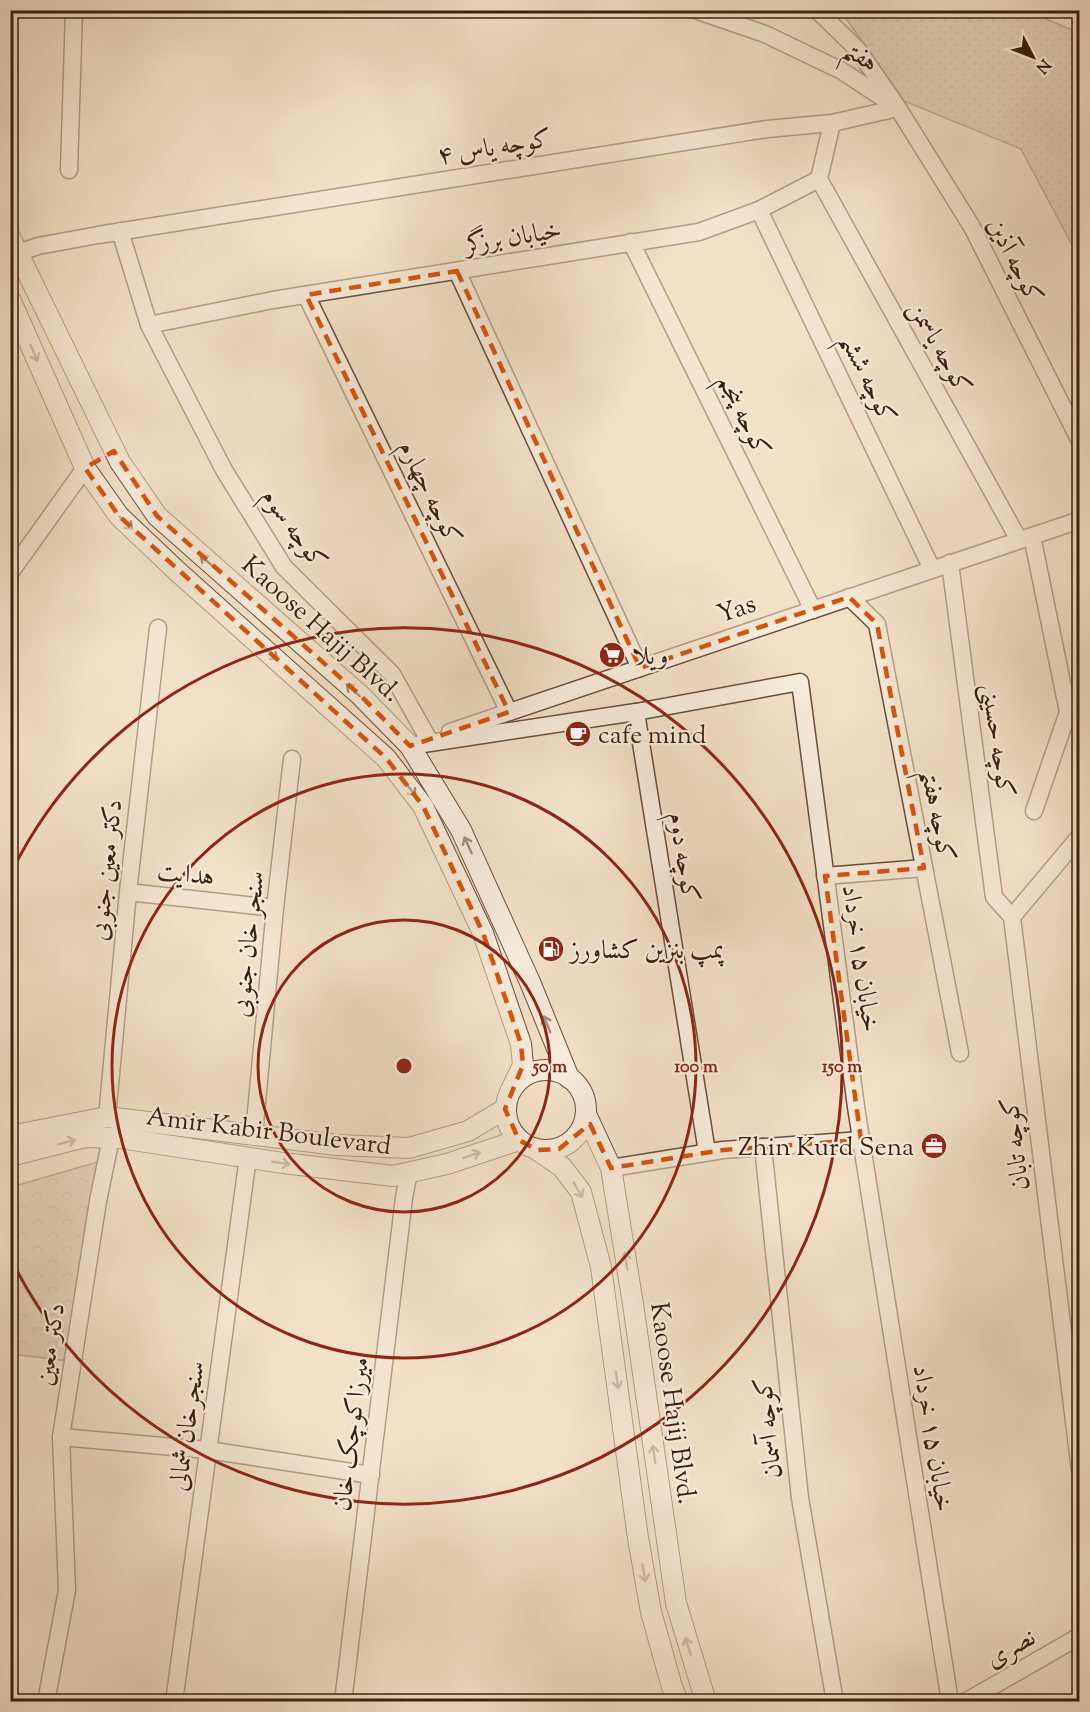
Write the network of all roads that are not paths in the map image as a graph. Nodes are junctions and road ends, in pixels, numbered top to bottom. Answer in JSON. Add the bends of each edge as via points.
{"nodes":[{"id":1,"x":74,"y":10,"type":"edge"},
{"id":2,"x":695,"y":10,"type":"edge"},
{"id":3,"x":821,"y":13,"type":"edge"},
{"id":4,"x":898,"y":108,"type":"junction"},
{"id":5,"x":832,"y":123,"type":"junction"},
{"id":6,"x":69,"y":170,"type":"dead end"},
{"id":7,"x":819,"y":179,"type":"junction"},
{"id":8,"x":759,"y":210,"type":"junction"},
{"id":9,"x":120,"y":231,"type":"junction"},
{"id":10,"x":631,"y":242,"type":"junction"},
{"id":11,"x":14,"y":245,"type":"edge"},
{"id":12,"x":457,"y":271,"type":"junction"},
{"id":13,"x":306,"y":295,"type":"junction"},
{"id":14,"x":10,"y":299,"type":"edge"},
{"id":15,"x":149,"y":325,"type":"junction"},
{"id":16,"x":1080,"y":441,"type":"edge"},
{"id":17,"x":114,"y":451,"type":"junction"},
{"id":18,"x":85,"y":468,"type":"junction"},
{"id":19,"x":1080,"y":520,"type":"edge"},
{"id":20,"x":1025,"y":538,"type":"junction"},
{"id":21,"x":950,"y":563,"type":"junction"},
{"id":22,"x":932,"y":569,"type":"junction"},
{"id":23,"x":10,"y":573,"type":"edge"},
{"id":24,"x":849,"y":597,"type":"junction"},
{"id":25,"x":813,"y":610,"type":"junction"},
{"id":26,"x":158,"y":628,"type":"dead end"},
{"id":27,"x":640,"y":668,"type":"junction"},
{"id":28,"x":509,"y":712,"type":"junction"},
{"id":29,"x":636,"y":712,"type":"junction"},
{"id":30,"x":429,"y":740,"type":"junction"},
{"id":31,"x":410,"y":746,"type":"junction"},
{"id":32,"x":386,"y":758,"type":"junction"},
{"id":33,"x":292,"y":759,"type":"dead end"},
{"id":34,"x":1034,"y":811,"type":"dead end"},
{"id":35,"x":1080,"y":836,"type":"edge"},
{"id":36,"x":924,"y":868,"type":"junction"},
{"id":37,"x":825,"y":876,"type":"junction"},
{"id":38,"x":128,"y":892,"type":"junction"},
{"id":39,"x":275,"y":909,"type":"junction"},
{"id":40,"x":1012,"y":916,"type":"junction"},
{"id":41,"x":960,"y":1053,"type":"dead end"},
{"id":42,"x":569,"y":1078,"type":"junction"},
{"id":43,"x":511,"y":1090,"type":"junction"},
{"id":44,"x":506,"y":1109,"type":"junction"},
{"id":45,"x":586,"y":1114,"type":"junction"},
{"id":46,"x":107,"y":1117,"type":"junction"},
{"id":47,"x":254,"y":1134,"type":"junction"},
{"id":48,"x":10,"y":1136,"type":"edge"},
{"id":49,"x":111,"y":1138,"type":"junction"},
{"id":50,"x":519,"y":1140,"type":"junction"},
{"id":51,"x":861,"y":1140,"type":"junction"},
{"id":52,"x":763,"y":1147,"type":"junction"},
{"id":53,"x":537,"y":1150,"type":"junction"},
{"id":54,"x":707,"y":1152,"type":"junction"},
{"id":55,"x":10,"y":1156,"type":"edge"},
{"id":56,"x":248,"y":1157,"type":"junction"},
{"id":57,"x":611,"y":1168,"type":"junction"},
{"id":58,"x":409,"y":1172,"type":"junction"},
{"id":59,"x":61,"y":1437,"type":"junction"},
{"id":60,"x":208,"y":1450,"type":"junction"},
{"id":61,"x":1080,"y":1470,"type":"edge"},
{"id":62,"x":371,"y":1475,"type":"junction"},
{"id":63,"x":1080,"y":1636,"type":"edge"},
{"id":64,"x":46,"y":1701,"type":"edge"},
{"id":65,"x":174,"y":1701,"type":"edge"},
{"id":66,"x":344,"y":1701,"type":"edge"},
{"id":67,"x":678,"y":1701,"type":"edge"},
{"id":68,"x":706,"y":1701,"type":"edge"},
{"id":69,"x":835,"y":1701,"type":"edge"},
{"id":70,"x":950,"y":1701,"type":"edge"},
{"id":71,"x":965,"y":1701,"type":"edge"}],
"edges":[{"from":1,"to":6,"type":"street"},
{"from":2,"to":4,"type":"street","name":"هفتم","via":[[765,34],[842,71]]},
{"from":3,"to":4,"type":"street","name":"کوچه آذین","via":[[858,50]]},
{"from":4,"to":5,"type":"street","name":"کوچه یاس ۴"},
{"from":4,"to":16,"type":"street","name":"کوچه آذین","via":[[972,227]]},
{"from":5,"to":7,"type":"street"},
{"from":5,"to":9,"type":"street","name":"کوچه یاس ۴","via":[[767,129]]},
{"from":7,"to":8,"type":"street","name":"خیابان برزگر"},
{"from":7,"to":20,"type":"street","name":"کوچه یاسمن"},
{"from":8,"to":10,"type":"street","name":"خیابان برزگر","via":[[699,232]]},
{"from":8,"to":22,"type":"street","name":"کوچه ششم"},
{"from":9,"to":11,"type":"street","name":"کوچه یاس ۴","via":[[38,246]]},
{"from":9,"to":15,"type":"street","name":"کوچه سوم"},
{"from":10,"to":12,"type":"street","name":"خیابان برزگر"},
{"from":10,"to":25,"type":"street","name":"کوچه پنجم"},
{"from":11,"to":17,"type":"street","name":"Kaoose Hajij Blvd."},
{"from":12,"to":13,"type":"street","name":"خیابان برزگر"},
{"from":12,"to":27,"type":"street"},
{"from":13,"to":15,"type":"street","name":"خیابان برزگر"},
{"from":13,"to":28,"type":"street","name":"کوچه چهارم"},
{"from":14,"to":18,"type":"street","name":"Kaoose Hajij Blvd.","one_way":true},
{"from":15,"to":30,"type":"street","name":"کوچه سوم","via":[[224,470],[284,567],[392,674]]},
{"from":17,"to":18,"type":"street"},
{"from":31,"to":17,"type":"street","name":"Kaoose Hajij Blvd.","one_way":true,"via":[[360,695],[157,516]]},
{"from":18,"to":23,"type":"street"},
{"from":18,"to":32,"type":"street","name":"Kaoose Hajij Blvd.","one_way":true,"via":[[119,516]]},
{"from":19,"to":20,"type":"street","name":"Yas"},
{"from":20,"to":21,"type":"street","name":"Yas"},
{"from":20,"to":34,"type":"street","name":"کوچه یاسمن","via":[[1068,712]]},
{"from":21,"to":22,"type":"street","name":"Yas"},
{"from":21,"to":40,"type":"street","name":"کوچه حسینی","via":[[994,897]]},
{"from":22,"to":24,"type":"street","name":"Yas"},
{"from":24,"to":25,"type":"street","name":"Yas"},
{"from":24,"to":36,"type":"street","name":"کوچه هفتم","via":[[877,624]]},
{"from":25,"to":27,"type":"street","name":"Yas"},
{"from":26,"to":38,"type":"street","name":"دکتر معین جنوبی"},
{"from":27,"to":28,"type":"street","name":"Yas"},
{"from":28,"to":30,"type":"street","name":"Yas"},
{"from":29,"to":31,"type":"street","name":"خیابان ۱۵ خرداد"},
{"from":29,"to":37,"type":"street","name":"خیابان ۱۵ خرداد","via":[[800,682]]},
{"from":29,"to":54,"type":"street","name":"کوچه دوم"},
{"from":30,"to":31,"type":"street","name":"Yas"},
{"from":31,"to":32,"type":"street"},
{"from":42,"to":31,"type":"street","name":"Kaoose Hajij Blvd.","one_way":true,"via":[[461,830]]},
{"from":32,"to":43,"type":"street","name":"Kaoose Hajij Blvd.","one_way":true,"via":[[423,806],[483,933],[521,1044],[523,1065]]},
{"from":33,"to":39,"type":"street","name":"سنجر خان جنوبی"},
{"from":35,"to":40,"type":"street"},
{"from":36,"to":37,"type":"street"},
{"from":36,"to":41,"type":"street","name":"کوچه هفتم"},
{"from":37,"to":51,"type":"street","name":"خیابان ۱۵ خرداد"},
{"from":38,"to":39,"type":"street","name":"هدایت"},
{"from":38,"to":46,"type":"street","name":"دکتر معین جنوبی"},
{"from":39,"to":47,"type":"street","name":"سنجر خان جنوبی"},
{"from":40,"to":61,"type":"street","name":"کوچه تابان"},
{"from":42,"to":43,"type":"street","via":[[560,1072],[538,1071],[527,1074]]},
{"from":42,"to":45,"type":"street","via":[[583,1094]]},
{"from":43,"to":44,"type":"street"},
{"from":44,"to":47,"type":"street","name":"Amir Kabir Boulevard","via":[[468,1131],[409,1148],[337,1145]]},
{"from":44,"to":50,"type":"street","via":[[511,1131]]},
{"from":45,"to":53,"type":"street","via":[[578,1135],[569,1143],[559,1149]]},
{"from":45,"to":57,"type":"street","name":"Kaoose Hajij Blvd."},
{"from":46,"to":47,"type":"street","name":"Amir Kabir Boulevard"},
{"from":46,"to":48,"type":"street","name":"Amir Kabir Boulevard"},
{"from":55,"to":49,"type":"street","name":"Amir Kabir Boulevard","one_way":true,"via":[[85,1137]]},
{"from":49,"to":56,"type":"street","name":"Amir Kabir Boulevard"},
{"from":49,"to":59,"type":"street","name":"دکتر معین"},
{"from":50,"to":53,"type":"street"},
{"from":58,"to":50,"type":"street","name":"Amir Kabir Boulevard","one_way":true},
{"from":51,"to":52,"type":"street"},
{"from":51,"to":70,"type":"street","name":"خیابان ۱۵ خرداد"},
{"from":52,"to":54,"type":"street"},
{"from":52,"to":69,"type":"street","name":"کوچه آسمان","via":[[800,1498]]},
{"from":53,"to":67,"type":"street","name":"Kaoose Hajij Blvd.","one_way":true,"via":[[562,1167],[581,1192],[601,1267],[651,1612]]},
{"from":54,"to":57,"type":"street"},
{"from":56,"to":58,"type":"street","name":"Amir Kabir Boulevard","one_way":true,"via":[[375,1175]]},
{"from":56,"to":60,"type":"street","name":"سنجرخان شمالی"},
{"from":68,"to":57,"type":"street","name":"Kaoose Hajij Blvd.","one_way":true,"via":[[676,1603]]},
{"from":58,"to":62,"type":"street","name":"میرزاکوچک خان"},
{"from":59,"to":60,"type":"street"},
{"from":59,"to":64,"type":"street","name":"دکتر معین","via":[[67,1590]]},
{"from":60,"to":62,"type":"street"},
{"from":60,"to":65,"type":"street","name":"سنجرخان شمالی"},
{"from":62,"to":66,"type":"street","name":"میرزاکوچک خان"},
{"from":63,"to":71,"type":"street","name":"نصری"}]}
